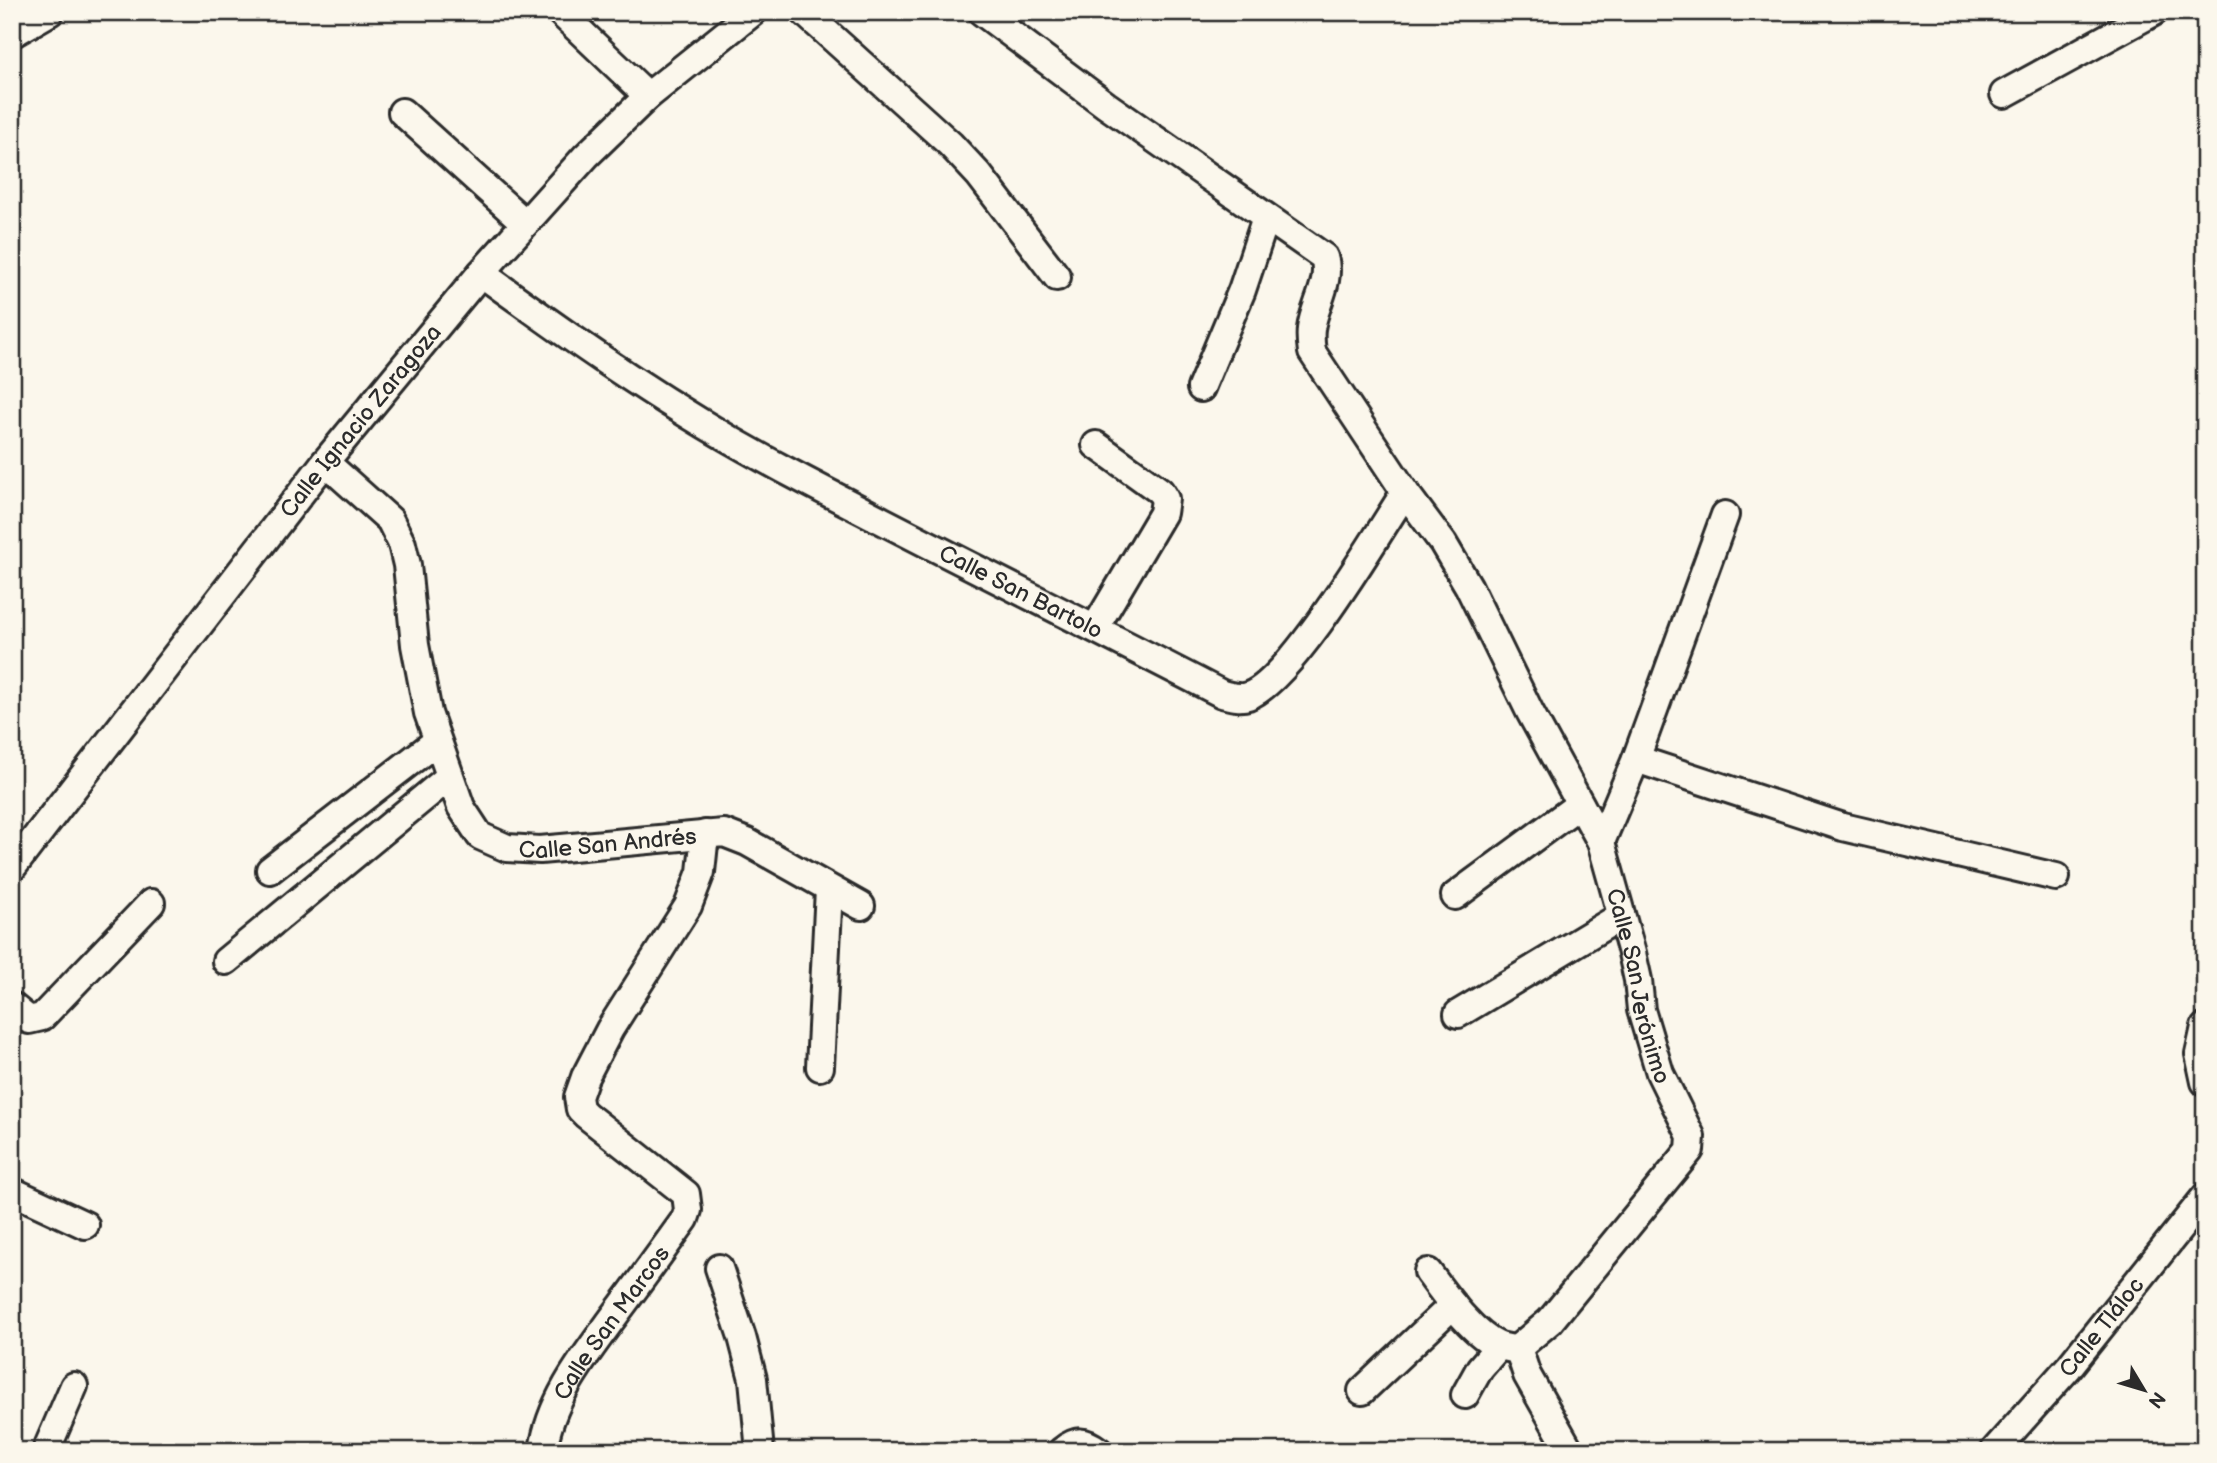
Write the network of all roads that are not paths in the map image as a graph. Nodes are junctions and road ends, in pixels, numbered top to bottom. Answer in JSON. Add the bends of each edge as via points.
{"nodes":[{"id":1,"x":50,"y":12,"type":"edge"},
{"id":2,"x":560,"y":12,"type":"edge"},
{"id":3,"x":753,"y":12,"type":"edge"},
{"id":4,"x":804,"y":12,"type":"edge"},
{"id":5,"x":982,"y":12,"type":"edge"},
{"id":6,"x":2154,"y":12,"type":"edge"},
{"id":7,"x":2121,"y":20,"type":"edge"},
{"id":8,"x":12,"y":34,"type":"edge"},
{"id":9,"x":2004,"y":94,"type":"dead end"},
{"id":10,"x":648,"y":96,"type":"junction"},
{"id":11,"x":402,"y":112,"type":"dead end"},
{"id":12,"x":1266,"y":218,"type":"junction"},
{"id":13,"x":525,"y":223,"type":"junction"},
{"id":14,"x":481,"y":273,"type":"junction"},
{"id":15,"x":1057,"y":277,"type":"dead end"},
{"id":16,"x":1201,"y":388,"type":"dead end"},
{"id":17,"x":1096,"y":445,"type":"dead end"},
{"id":18,"x":325,"y":462,"type":"junction"},
{"id":19,"x":1405,"y":492,"type":"junction"},
{"id":20,"x":1725,"y":515,"type":"dead end"},
{"id":21,"x":1096,"y":628,"type":"junction"},
{"id":22,"x":438,"y":741,"type":"junction"},
{"id":23,"x":1636,"y":759,"type":"junction"},
{"id":24,"x":449,"y":777,"type":"junction"},
{"id":25,"x":1580,"y":804,"type":"junction"},
{"id":26,"x":705,"y":834,"type":"junction"},
{"id":27,"x":1601,"y":842,"type":"junction"},
{"id":28,"x":12,"y":869,"type":"edge"},
{"id":29,"x":270,"y":870,"type":"dead end"},
{"id":30,"x":2056,"y":877,"type":"dead end"},
{"id":31,"x":829,"y":889,"type":"junction"},
{"id":32,"x":1455,"y":896,"type":"dead end"},
{"id":33,"x":151,"y":903,"type":"dead end"},
{"id":34,"x":861,"y":905,"type":"dead end"},
{"id":35,"x":1621,"y":916,"type":"junction"},
{"id":36,"x":226,"y":961,"type":"dead end"},
{"id":37,"x":12,"y":1006,"type":"edge"},
{"id":38,"x":1458,"y":1014,"type":"dead end"},
{"id":39,"x":2205,"y":1027,"type":"edge"},
{"id":40,"x":820,"y":1067,"type":"dead end"},
{"id":41,"x":2205,"y":1082,"type":"edge"},
{"id":42,"x":12,"y":1191,"type":"edge"},
{"id":43,"x":2205,"y":1197,"type":"edge"},
{"id":44,"x":688,"y":1201,"type":"joint"},
{"id":45,"x":85,"y":1225,"type":"dead end"},
{"id":46,"x":719,"y":1268,"type":"dead end"},
{"id":47,"x":1428,"y":1272,"type":"dead end"},
{"id":48,"x":1453,"y":1305,"type":"junction"},
{"id":49,"x":1509,"y":1347,"type":"junction"},
{"id":50,"x":75,"y":1386,"type":"dead end"},
{"id":51,"x":1362,"y":1391,"type":"dead end"},
{"id":52,"x":1465,"y":1395,"type":"dead end"},
{"id":53,"x":46,"y":1451,"type":"edge"},
{"id":54,"x":543,"y":1451,"type":"edge"},
{"id":55,"x":760,"y":1451,"type":"edge"},
{"id":56,"x":1062,"y":1451,"type":"edge"},
{"id":57,"x":1099,"y":1451,"type":"edge"},
{"id":58,"x":1570,"y":1451,"type":"edge"},
{"id":59,"x":1994,"y":1451,"type":"edge"}],
"edges":[{"from":1,"to":8,"type":"street"},
{"from":2,"to":10,"type":"street"},
{"from":3,"to":10,"type":"street","name":"Calle Ignacio Zaragoza"},
{"from":4,"to":15,"type":"street","via":[[950,144]]},
{"from":5,"to":12,"type":"street"},
{"from":6,"to":7,"type":"street"},
{"from":7,"to":9,"type":"street"},
{"from":10,"to":13,"type":"street","name":"Calle Ignacio Zaragoza"},
{"from":11,"to":13,"type":"street"},
{"from":12,"to":16,"type":"street"},
{"from":12,"to":19,"type":"street","via":[[1324,257],[1326,276],[1311,328],[1312,352]]},
{"from":13,"to":14,"type":"street","name":"Calle Ignacio Zaragoza"},
{"from":14,"to":18,"type":"street","name":"Calle Ignacio Zaragoza"},
{"from":14,"to":21,"type":"street","name":"Calle San Bartolo","via":[[605,361],[782,468]]},
{"from":17,"to":21,"type":"street","via":[[1165,499],[1163,513]]},
{"from":18,"to":22,"type":"street","name":"Calle San Andrés","via":[[390,520],[402,544],[415,645]]},
{"from":18,"to":28,"type":"street","name":"Calle Ignacio Zaragoza"},
{"from":19,"to":21,"type":"street","name":"Calle San Bartolo","via":[[1303,643],[1280,672],[1250,696],[1222,694]]},
{"from":19,"to":25,"type":"street","name":"Calle San Jerónimo","via":[[1469,587]]},
{"from":20,"to":23,"type":"street"},
{"from":22,"to":24,"type":"street","name":"Calle San Andrés"},
{"from":22,"to":29,"type":"street"},
{"from":23,"to":27,"type":"street"},
{"from":23,"to":30,"type":"street","via":[[1843,827]]},
{"from":24,"to":26,"type":"street","name":"Calle San Andrés","via":[[480,836],[507,848],[540,850]]},
{"from":24,"to":36,"type":"street"},
{"from":25,"to":27,"type":"street","name":"Calle San Jerónimo"},
{"from":25,"to":32,"type":"street"},
{"from":26,"to":31,"type":"street","via":[[737,837]]},
{"from":26,"to":44,"type":"street","name":"Calle San Andrés","via":[[701,872],[688,906],[604,1039],[578,1097],[586,1115],[686,1194]]},
{"from":27,"to":35,"type":"street","name":"Calle San Jerónimo"},
{"from":31,"to":34,"type":"street"},
{"from":31,"to":40,"type":"street"},
{"from":33,"to":37,"type":"street","via":[[42,1017],[29,1020]]},
{"from":35,"to":38,"type":"street"},
{"from":35,"to":49,"type":"street","name":"Calle San Jerónimo","via":[[1641,1010],[1660,1073],[1691,1136],[1690,1150],[1550,1321]]},
{"from":39,"to":41,"type":"street","via":[[2199,1054]]},
{"from":42,"to":45,"type":"street"},
{"from":43,"to":59,"type":"street","name":"Calle Tláloc"},
{"from":44,"to":54,"type":"street","name":"Calle San Marcos","via":[[685,1219],[566,1387]]},
{"from":46,"to":55,"type":"street","via":[[753,1379]]},
{"from":47,"to":48,"type":"street"},
{"from":48,"to":49,"type":"street","via":[[1489,1342]]},
{"from":48,"to":51,"type":"street"},
{"from":49,"to":52,"type":"street","name":"Calle San Jerónimo","via":[[1480,1368]]},
{"from":49,"to":58,"type":"street"},
{"from":50,"to":53,"type":"street"},
{"from":56,"to":57,"type":"street","via":[[1081,1441]]}]}
